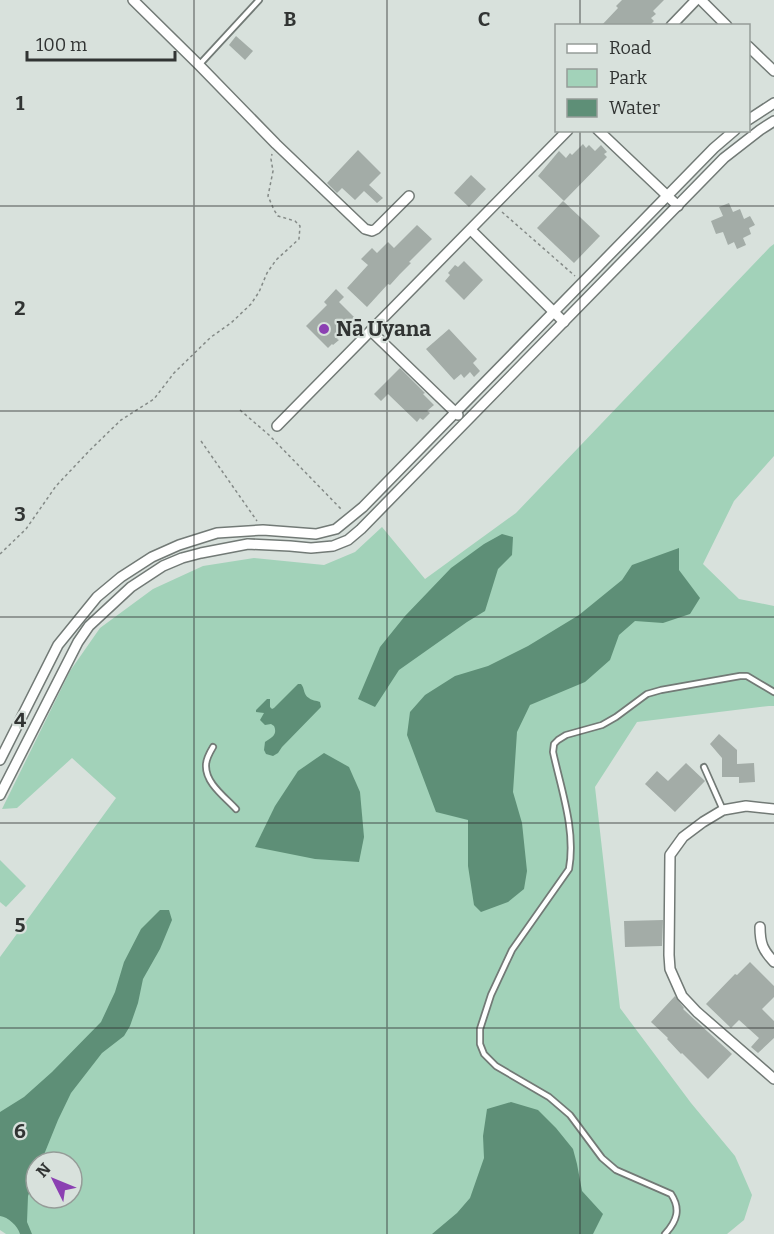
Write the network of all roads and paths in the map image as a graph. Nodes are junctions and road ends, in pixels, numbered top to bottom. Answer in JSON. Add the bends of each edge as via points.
{"nodes":[{"id":1,"x":133,"y":0,"type":"edge"},
{"id":2,"x":259,"y":0,"type":"edge"},
{"id":3,"x":698,"y":0,"type":"edge"},
{"id":4,"x":673,"y":24,"type":"edge"},
{"id":5,"x":725,"y":24,"type":"edge"},
{"id":6,"x":750,"y":48,"type":"edge"},
{"id":7,"x":199,"y":65,"type":"junction"},
{"id":8,"x":774,"y":71,"type":"edge"},
{"id":9,"x":774,"y":103,"type":"edge"},
{"id":10,"x":750,"y":119,"type":"edge"},
{"id":11,"x":774,"y":121,"type":"edge"},
{"id":12,"x":566,"y":132,"type":"edge"},
{"id":13,"x":600,"y":132,"type":"edge"},
{"id":14,"x":733,"y":132,"type":"edge"},
{"id":15,"x":276,"y":144,"type":"junction"},
{"id":16,"x":409,"y":196,"type":"dead end"},
{"id":17,"x":667,"y":196,"type":"junction"},
{"id":18,"x":495,"y":205,"type":"junction"},
{"id":19,"x":678,"y":206,"type":"junction"},
{"id":20,"x":471,"y":230,"type":"junction"},
{"id":21,"x":582,"y":283,"type":"junction"},
{"id":22,"x":554,"y":312,"type":"junction"},
{"id":23,"x":564,"y":322,"type":"junction"},
{"id":24,"x":371,"y":331,"type":"junction"},
{"id":25,"x":240,"y":410,"type":"dead end"},
{"id":26,"x":455,"y":412,"type":"junction"},
{"id":27,"x":466,"y":422,"type":"junction"},
{"id":28,"x":278,"y":426,"type":"dead end"},
{"id":29,"x":201,"y":441,"type":"dead end"},
{"id":30,"x":350,"y":518,"type":"junction"},
{"id":31,"x":263,"y":530,"type":"junction"},
{"id":32,"x":0,"y":554,"type":"edge"},
{"id":33,"x":774,"y":692,"type":"edge"},
{"id":34,"x":213,"y":747,"type":"dead end"},
{"id":35,"x":0,"y":760,"type":"edge"},
{"id":36,"x":704,"y":767,"type":"dead end"},
{"id":37,"x":0,"y":795,"type":"edge"},
{"id":38,"x":774,"y":808,"type":"edge"},
{"id":39,"x":236,"y":809,"type":"dead end"},
{"id":40,"x":723,"y":810,"type":"junction"},
{"id":41,"x":760,"y":927,"type":"dead end"},
{"id":42,"x":774,"y":962,"type":"edge"},
{"id":43,"x":774,"y":1078,"type":"edge"},
{"id":44,"x":665,"y":1234,"type":"edge"}],
"edges":[{"from":1,"to":7,"type":"street"},
{"from":2,"to":7,"type":"lane"},
{"from":3,"to":4,"type":"street"},
{"from":3,"to":5,"type":"street"},
{"from":6,"to":8,"type":"street"},
{"from":7,"to":15,"type":"street"},
{"from":9,"to":10,"type":"street"},
{"from":11,"to":19,"type":"street","via":[[724,158]]},
{"from":12,"to":18,"type":"street"},
{"from":13,"to":17,"type":"street"},
{"from":14,"to":17,"type":"street"},
{"from":15,"to":16,"type":"street","via":[[368,231],[376,229]]},
{"from":15,"to":32,"type":"path","via":[[268,196],[278,216],[300,226],[299,239],[276,260],[251,304],[211,337],[154,399],[121,420],[90,450],[56,486],[26,529]]},
{"from":17,"to":19,"type":"street"},
{"from":17,"to":21,"type":"street"},
{"from":18,"to":20,"type":"street"},
{"from":18,"to":21,"type":"path"},
{"from":19,"to":23,"type":"street"},
{"from":20,"to":22,"type":"street"},
{"from":20,"to":24,"type":"street"},
{"from":21,"to":22,"type":"street"},
{"from":22,"to":23,"type":"street"},
{"from":22,"to":26,"type":"street"},
{"from":23,"to":27,"type":"street"},
{"from":24,"to":26,"type":"street"},
{"from":24,"to":28,"type":"street"},
{"from":25,"to":30,"type":"path"},
{"from":26,"to":27,"type":"street"},
{"from":26,"to":30,"type":"street"},
{"from":27,"to":37,"type":"street","via":[[348,540],[311,548],[248,544],[201,553],[163,566],[131,587],[89,626],[78,642]]},
{"from":29,"to":31,"type":"path"},
{"from":30,"to":31,"type":"street","via":[[336,528],[316,534]]},
{"from":31,"to":35,"type":"street","via":[[217,533],[178,545],[152,557],[97,597],[58,645]]},
{"from":33,"to":44,"type":"lane","via":[[747,676],[661,690],[647,694],[602,725],[558,740],[553,752],[568,819],[571,857],[560,882],[512,950],[480,1029],[484,1054],[570,1115],[602,1158],[616,1170],[671,1194],[677,1212],[673,1226]]},
{"from":34,"to":39,"type":"lane","via":[[206,766],[208,774]]},
{"from":36,"to":40,"type":"lane"},
{"from":38,"to":40,"type":"street","via":[[746,806]]},
{"from":40,"to":43,"type":"street","via":[[683,837],[670,855],[670,969],[689,1004]]},
{"from":41,"to":42,"type":"street","via":[[760,943]]}]}
